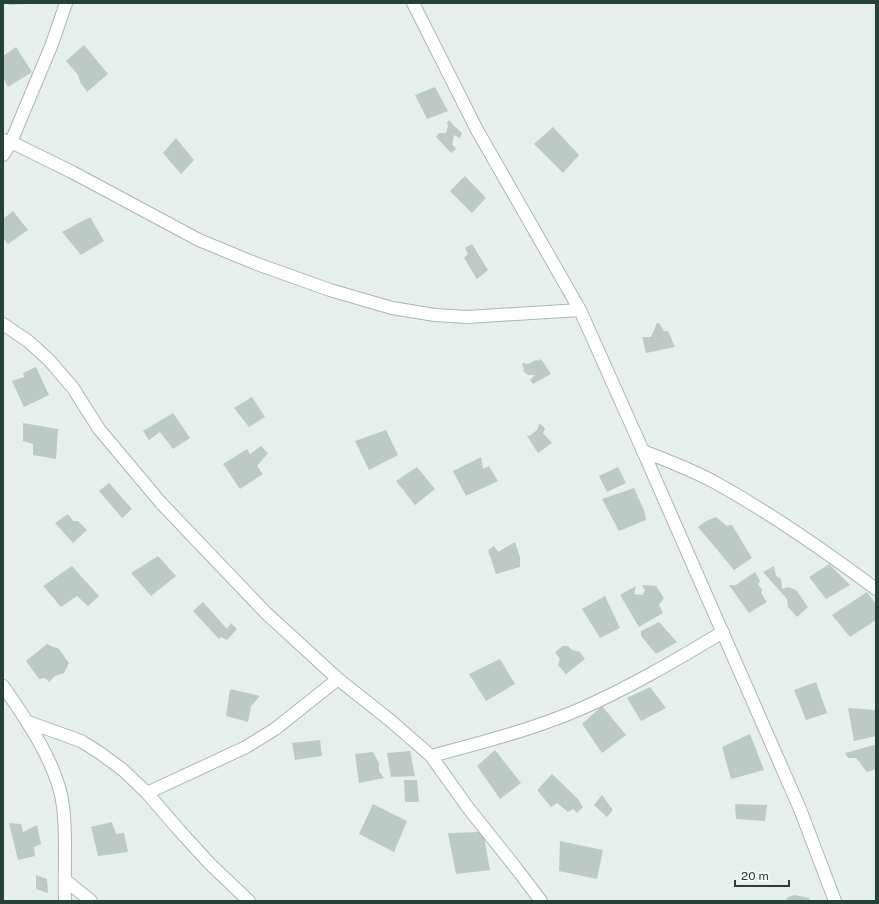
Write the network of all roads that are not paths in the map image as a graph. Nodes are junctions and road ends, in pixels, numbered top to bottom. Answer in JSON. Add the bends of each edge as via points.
{"nodes":[{"id":1,"x":66,"y":3,"type":"edge"},
{"id":2,"x":413,"y":3,"type":"edge"},
{"id":3,"x":7,"y":141,"type":"edge"},
{"id":4,"x":3,"y":155,"type":"edge"},
{"id":5,"x":580,"y":310,"type":"junction"},
{"id":6,"x":3,"y":324,"type":"edge"},
{"id":7,"x":643,"y":451,"type":"junction"},
{"id":8,"x":876,"y":589,"type":"edge"},
{"id":9,"x":723,"y":632,"type":"junction"},
{"id":10,"x":338,"y":679,"type":"junction"},
{"id":11,"x":3,"y":686,"type":"edge"},
{"id":12,"x":28,"y":722,"type":"junction"},
{"id":13,"x":431,"y":756,"type":"junction"},
{"id":14,"x":147,"y":792,"type":"junction"},
{"id":15,"x":65,"y":880,"type":"junction"},
{"id":16,"x":65,"y":901,"type":"edge"},
{"id":17,"x":91,"y":901,"type":"edge"},
{"id":18,"x":249,"y":901,"type":"edge"},
{"id":19,"x":541,"y":901,"type":"edge"},
{"id":20,"x":835,"y":901,"type":"edge"}],
"edges":[{"from":1,"to":3,"type":"street","via":[[52,44]]},
{"from":2,"to":5,"type":"street","via":[[477,130]]},
{"from":3,"to":4,"type":"street"},
{"from":3,"to":5,"type":"street","via":[[72,172],[199,240],[330,290],[392,308],[435,315],[467,316]]},
{"from":5,"to":7,"type":"street"},
{"from":6,"to":10,"type":"street","via":[[49,360],[160,503],[266,613]]},
{"from":7,"to":8,"type":"street","via":[[715,482],[764,510]]},
{"from":7,"to":9,"type":"street"},
{"from":9,"to":13,"type":"street","via":[[659,670],[578,710],[531,727]]},
{"from":9,"to":20,"type":"street","via":[[800,809]]},
{"from":10,"to":13,"type":"street"},
{"from":10,"to":14,"type":"street","via":[[275,729],[246,747]]},
{"from":11,"to":12,"type":"street"},
{"from":12,"to":14,"type":"street","via":[[81,741],[123,770]]},
{"from":12,"to":15,"type":"street","via":[[56,778],[63,804]]},
{"from":13,"to":19,"type":"street"},
{"from":14,"to":18,"type":"street","via":[[205,858]]},
{"from":15,"to":16,"type":"street"},
{"from":15,"to":17,"type":"street"}]}
